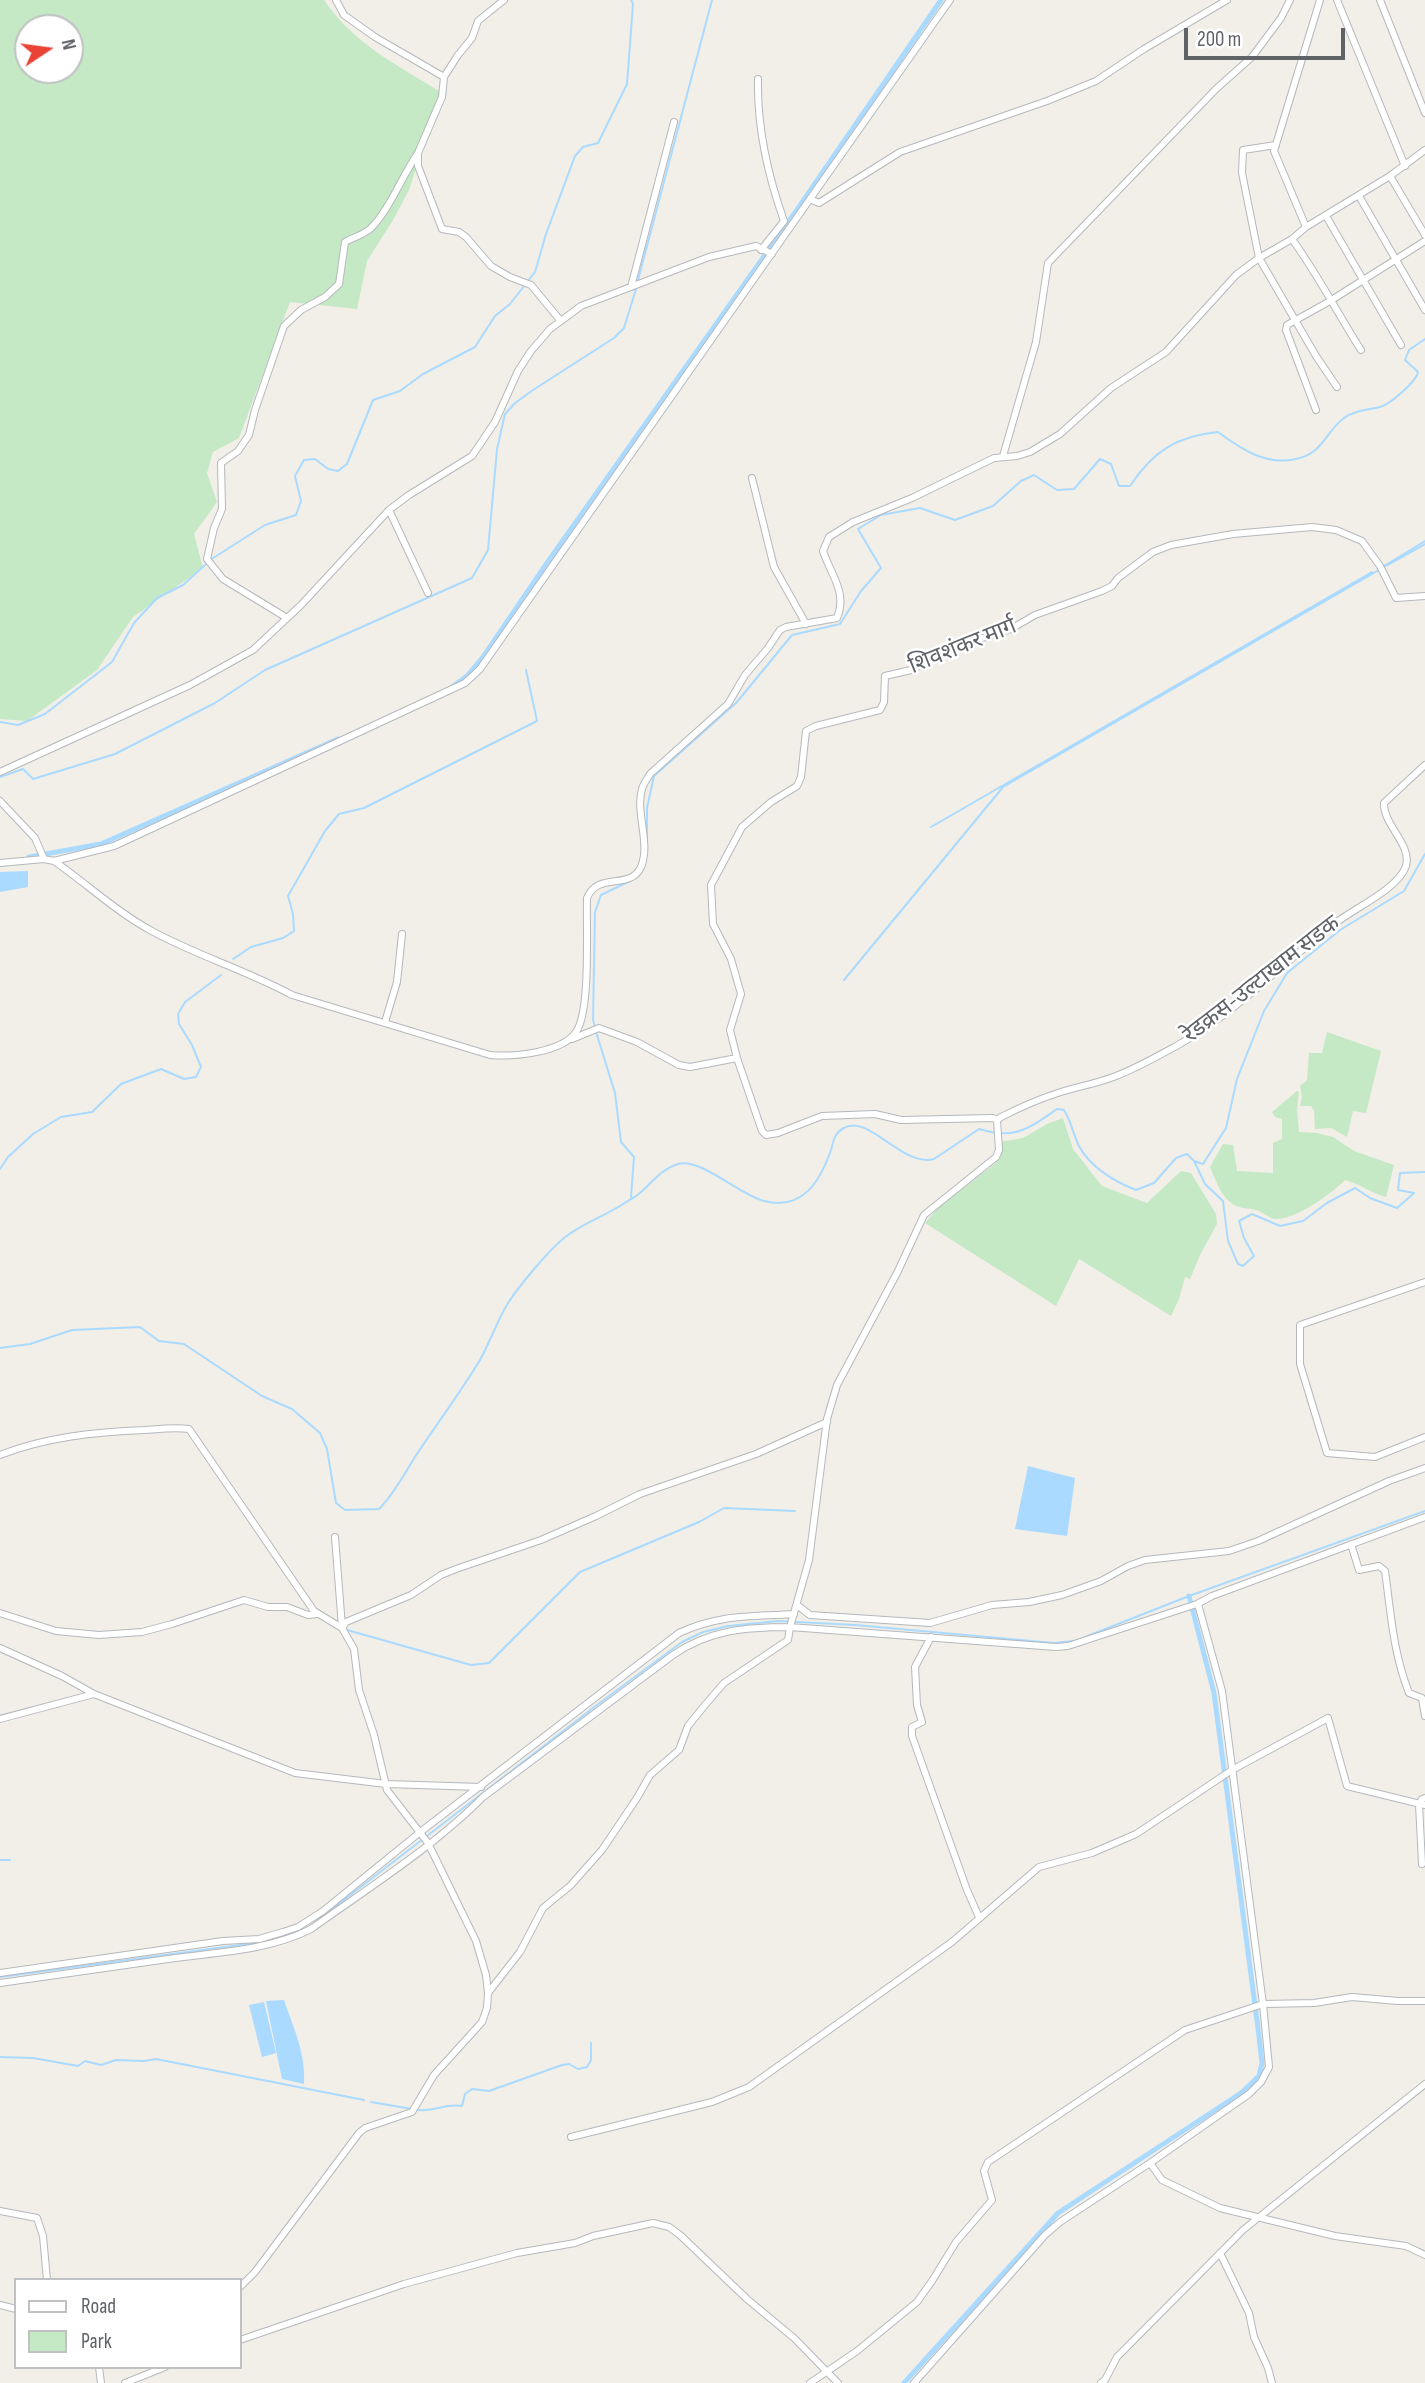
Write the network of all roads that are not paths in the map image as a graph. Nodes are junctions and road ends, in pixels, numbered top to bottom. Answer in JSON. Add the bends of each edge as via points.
{"nodes":[{"id":1,"x":336,"y":0,"type":"edge"},
{"id":2,"x":504,"y":0,"type":"edge"},
{"id":3,"x":950,"y":0,"type":"edge"},
{"id":4,"x":1227,"y":0,"type":"edge"},
{"id":5,"x":1290,"y":0,"type":"edge"},
{"id":6,"x":1320,"y":0,"type":"edge"},
{"id":7,"x":1337,"y":0,"type":"edge"},
{"id":8,"x":1380,"y":0,"type":"edge"},
{"id":9,"x":444,"y":77,"type":"junction"},
{"id":10,"x":758,"y":79,"type":"dead end"},
{"id":11,"x":1425,"y":113,"type":"edge"},
{"id":12,"x":674,"y":122,"type":"dead end"},
{"id":13,"x":1276,"y":145,"type":"junction"},
{"id":14,"x":1425,"y":150,"type":"edge"},
{"id":15,"x":418,"y":153,"type":"junction"},
{"id":16,"x":1405,"y":166,"type":"junction"},
{"id":17,"x":1390,"y":176,"type":"junction"},
{"id":18,"x":1359,"y":196,"type":"junction"},
{"id":19,"x":810,"y":200,"type":"junction"},
{"id":20,"x":1326,"y":216,"type":"junction"},
{"id":21,"x":1306,"y":227,"type":"junction"},
{"id":22,"x":1425,"y":235,"type":"edge"},
{"id":23,"x":1292,"y":240,"type":"junction"},
{"id":24,"x":1425,"y":242,"type":"edge"},
{"id":25,"x":766,"y":252,"type":"junction"},
{"id":26,"x":1259,"y":258,"type":"junction"},
{"id":27,"x":1394,"y":260,"type":"junction"},
{"id":28,"x":1363,"y":280,"type":"junction"},
{"id":29,"x":635,"y":286,"type":"junction"},
{"id":30,"x":1330,"y":302,"type":"junction"},
{"id":31,"x":1425,"y":310,"type":"edge"},
{"id":32,"x":560,"y":320,"type":"junction"},
{"id":33,"x":1296,"y":320,"type":"junction"},
{"id":34,"x":1401,"y":345,"type":"dead end"},
{"id":35,"x":1362,"y":350,"type":"dead end"},
{"id":36,"x":1337,"y":387,"type":"dead end"},
{"id":37,"x":1317,"y":410,"type":"dead end"},
{"id":38,"x":1003,"y":456,"type":"junction"},
{"id":39,"x":752,"y":478,"type":"dead end"},
{"id":40,"x":389,"y":510,"type":"junction"},
{"id":41,"x":428,"y":593,"type":"dead end"},
{"id":42,"x":1425,"y":596,"type":"edge"},
{"id":43,"x":287,"y":618,"type":"junction"},
{"id":44,"x":806,"y":624,"type":"junction"},
{"id":45,"x":1425,"y":765,"type":"edge"},
{"id":46,"x":0,"y":772,"type":"edge"},
{"id":47,"x":0,"y":801,"type":"edge"},
{"id":48,"x":44,"y":859,"type":"junction"},
{"id":49,"x":54,"y":861,"type":"junction"},
{"id":50,"x":0,"y":863,"type":"edge"},
{"id":51,"x":402,"y":934,"type":"dead end"},
{"id":52,"x":385,"y":1022,"type":"junction"},
{"id":53,"x":567,"y":1042,"type":"junction"},
{"id":54,"x":737,"y":1058,"type":"junction"},
{"id":55,"x":997,"y":1123,"type":"junction"},
{"id":56,"x":1425,"y":1282,"type":"edge"},
{"id":57,"x":827,"y":1422,"type":"junction"},
{"id":58,"x":1425,"y":1437,"type":"edge"},
{"id":59,"x":0,"y":1455,"type":"edge"},
{"id":60,"x":1425,"y":1468,"type":"edge"},
{"id":61,"x":1425,"y":1517,"type":"edge"},
{"id":62,"x":335,"y":1537,"type":"dead end"},
{"id":63,"x":1352,"y":1544,"type":"junction"},
{"id":64,"x":1197,"y":1604,"type":"junction"},
{"id":65,"x":797,"y":1605,"type":"junction"},
{"id":66,"x":0,"y":1613,"type":"edge"},
{"id":67,"x":317,"y":1614,"type":"junction"},
{"id":68,"x":792,"y":1621,"type":"junction"},
{"id":69,"x":342,"y":1629,"type":"junction"},
{"id":70,"x":931,"y":1637,"type":"junction"},
{"id":71,"x":0,"y":1648,"type":"edge"},
{"id":72,"x":94,"y":1694,"type":"junction"},
{"id":73,"x":1425,"y":1716,"type":"edge"},
{"id":74,"x":0,"y":1719,"type":"edge"},
{"id":75,"x":1232,"y":1770,"type":"junction"},
{"id":76,"x":386,"y":1784,"type":"junction"},
{"id":77,"x":481,"y":1787,"type":"junction"},
{"id":78,"x":1425,"y":1798,"type":"edge"},
{"id":79,"x":1422,"y":1805,"type":"edge"},
{"id":80,"x":420,"y":1834,"type":"junction"},
{"id":81,"x":428,"y":1843,"type":"junction"},
{"id":82,"x":1422,"y":1864,"type":"dead end"},
{"id":83,"x":979,"y":1917,"type":"junction"},
{"id":84,"x":0,"y":1973,"type":"edge"},
{"id":85,"x":0,"y":1983,"type":"edge"},
{"id":86,"x":488,"y":1993,"type":"junction"},
{"id":87,"x":1425,"y":2001,"type":"edge"},
{"id":88,"x":1263,"y":2004,"type":"junction"},
{"id":89,"x":1425,"y":2084,"type":"edge"},
{"id":90,"x":571,"y":2137,"type":"dead end"},
{"id":91,"x":1150,"y":2163,"type":"junction"},
{"id":92,"x":0,"y":2211,"type":"edge"},
{"id":93,"x":1257,"y":2218,"type":"junction"},
{"id":94,"x":1220,"y":2253,"type":"junction"},
{"id":95,"x":1425,"y":2255,"type":"edge"},
{"id":96,"x":47,"y":2278,"type":"edge"},
{"id":97,"x":242,"y":2285,"type":"edge"},
{"id":98,"x":242,"y":2339,"type":"edge"},
{"id":99,"x":160,"y":2369,"type":"edge"},
{"id":100,"x":828,"y":2373,"type":"junction"},
{"id":101,"x":124,"y":2383,"type":"edge"},
{"id":102,"x":810,"y":2383,"type":"edge"},
{"id":103,"x":838,"y":2383,"type":"edge"},
{"id":104,"x":914,"y":2383,"type":"edge"},
{"id":105,"x":1101,"y":2383,"type":"edge"},
{"id":106,"x":1272,"y":2383,"type":"edge"}],
"edges":[{"from":1,"to":9,"type":"street","via":[[344,15]]},
{"from":2,"to":9,"type":"street","via":[[478,22]]},
{"from":3,"to":19,"type":"street"},
{"from":4,"to":19,"type":"street","via":[[1096,81],[900,152],[819,203]]},
{"from":5,"to":38,"type":"street","via":[[1252,57],[1048,262],[1036,342]]},
{"from":6,"to":13,"type":"street"},
{"from":7,"to":16,"type":"street"},
{"from":8,"to":11,"type":"street"},
{"from":9,"to":15,"type":"street","via":[[442,97]]},
{"from":10,"to":25,"type":"street","via":[[773,189],[784,221]]},
{"from":12,"to":29,"type":"street"},
{"from":13,"to":21,"type":"street","via":[[1274,151]]},
{"from":13,"to":26,"type":"street","via":[[1243,150],[1242,173]]},
{"from":14,"to":16,"type":"street"},
{"from":15,"to":32,"type":"street","via":[[418,166],[442,229],[459,232],[491,266],[528,283]]},
{"from":15,"to":43,"type":"street","via":[[369,230],[345,242],[339,284],[284,326],[249,435],[238,452],[221,463],[222,509],[207,559],[223,579]]},
{"from":16,"to":17,"type":"street"},
{"from":17,"to":18,"type":"street"},
{"from":17,"to":22,"type":"street"},
{"from":18,"to":20,"type":"street"},
{"from":18,"to":27,"type":"street"},
{"from":19,"to":25,"type":"street"},
{"from":20,"to":21,"type":"street"},
{"from":20,"to":28,"type":"street"},
{"from":21,"to":23,"type":"street"},
{"from":23,"to":26,"type":"street"},
{"from":23,"to":30,"type":"street"},
{"from":24,"to":27,"type":"street"},
{"from":25,"to":29,"type":"street","via":[[756,246],[709,257]]},
{"from":25,"to":49,"type":"street","via":[[480,669],[465,683],[131,839]]},
{"from":26,"to":33,"type":"street"},
{"from":26,"to":38,"type":"street","via":[[1236,275],[1167,352],[1111,388],[1060,434],[1030,452]]},
{"from":27,"to":28,"type":"street"},
{"from":27,"to":31,"type":"street"},
{"from":28,"to":30,"type":"street"},
{"from":28,"to":34,"type":"street"},
{"from":29,"to":32,"type":"street","via":[[581,306]]},
{"from":30,"to":33,"type":"street"},
{"from":30,"to":35,"type":"street"},
{"from":32,"to":40,"type":"street","via":[[518,371],[495,422],[472,456]]},
{"from":33,"to":36,"type":"street"},
{"from":33,"to":37,"type":"street","via":[[1286,330]]},
{"from":38,"to":44,"type":"street","via":[[829,537],[823,551],[837,580],[841,609],[838,618]]},
{"from":39,"to":44,"type":"street","via":[[774,567]]},
{"from":40,"to":41,"type":"street"},
{"from":40,"to":43,"type":"street"},
{"from":42,"to":54,"type":"street","name":"शिवशंकर मार्ग","via":[[1396,598],[1362,541],[1336,530],[1312,527],[1233,534],[1153,552],[1102,592],[957,646],[911,670],[885,676],[880,710],[806,732],[797,786],[742,827],[715,873],[711,885],[713,924],[731,958],[741,994],[730,1030]]},
{"from":43,"to":46,"type":"street","via":[[253,650],[215,672]]},
{"from":44,"to":53,"type":"street","via":[[780,630],[728,704],[650,774],[642,789],[640,868],[628,880],[599,884],[587,898],[584,1009],[578,1031]]},
{"from":45,"to":55,"type":"street","name":"रेडक्रस-उल्टाखाम सडक","via":[[1384,803],[1384,812],[1406,853],[1400,877],[1385,891],[1357,907],[1252,994],[1177,1046],[1119,1075],[1055,1094]]},
{"from":47,"to":48,"type":"street","via":[[35,838]]},
{"from":48,"to":49,"type":"street"},
{"from":48,"to":50,"type":"street"},
{"from":49,"to":52,"type":"street","via":[[152,932],[292,995]]},
{"from":51,"to":52,"type":"street","via":[[397,982]]},
{"from":52,"to":53,"type":"street","via":[[507,1057]]},
{"from":53,"to":54,"type":"street","via":[[600,1028],[637,1041],[679,1065]]},
{"from":54,"to":55,"type":"street","via":[[765,1135],[822,1116],[875,1114],[901,1120]]},
{"from":55,"to":57,"type":"street","via":[[996,1157],[923,1215],[837,1385]]},
{"from":56,"to":58,"type":"street","via":[[1300,1325],[1300,1364],[1327,1453],[1376,1457]]},
{"from":57,"to":65,"type":"street","via":[[809,1560]]},
{"from":57,"to":69,"type":"street","via":[[755,1454],[640,1494],[541,1540],[441,1575],[411,1595],[346,1622]]},
{"from":59,"to":67,"type":"street","via":[[60,1438],[189,1429]]},
{"from":60,"to":65,"type":"street","via":[[1258,1541],[1212,1553],[1145,1560],[1101,1581],[1030,1602],[992,1605],[930,1623],[810,1615]]},
{"from":61,"to":63,"type":"street"},
{"from":62,"to":69,"type":"street"},
{"from":63,"to":64,"type":"street"},
{"from":63,"to":73,"type":"street","via":[[1359,1570],[1379,1566],[1385,1571],[1399,1667],[1409,1693],[1422,1698]]},
{"from":64,"to":70,"type":"street","via":[[1068,1646]]},
{"from":64,"to":75,"type":"street","via":[[1220,1684]]},
{"from":65,"to":68,"type":"street"},
{"from":66,"to":67,"type":"street","via":[[56,1631],[99,1635],[142,1632],[244,1600]]},
{"from":67,"to":69,"type":"street"},
{"from":68,"to":70,"type":"street"},
{"from":68,"to":77,"type":"street","via":[[729,1617],[679,1633]]},
{"from":68,"to":81,"type":"street","via":[[716,1633],[691,1642]]},
{"from":68,"to":86,"type":"street","via":[[788,1640],[734,1676],[705,1705],[688,1726],[679,1750],[650,1775],[602,1850],[543,1908],[520,1952]]},
{"from":69,"to":76,"type":"street","via":[[354,1649],[359,1690]]},
{"from":70,"to":83,"type":"street","via":[[915,1667],[922,1722],[912,1727],[912,1736]]},
{"from":71,"to":72,"type":"street"},
{"from":72,"to":74,"type":"street"},
{"from":72,"to":76,"type":"street","via":[[295,1773]]},
{"from":75,"to":79,"type":"street","via":[[1328,1718],[1347,1786]]},
{"from":75,"to":83,"type":"street","via":[[1136,1834],[1092,1853],[1039,1867]]},
{"from":75,"to":88,"type":"street"},
{"from":76,"to":77,"type":"street"},
{"from":76,"to":80,"type":"street"},
{"from":77,"to":80,"type":"street"},
{"from":78,"to":79,"type":"street"},
{"from":79,"to":82,"type":"street"},
{"from":80,"to":81,"type":"street"},
{"from":80,"to":84,"type":"street","via":[[298,1927],[259,1939]]},
{"from":81,"to":85,"type":"street","via":[[311,1929],[281,1942]]},
{"from":81,"to":86,"type":"street","via":[[476,1941]]},
{"from":83,"to":90,"type":"street","via":[[952,1942],[749,2087],[712,2102]]},
{"from":86,"to":97,"type":"street","via":[[482,2022],[434,2075],[412,2112],[359,2133]]},
{"from":87,"to":88,"type":"street","via":[[1352,1997]]},
{"from":88,"to":91,"type":"street","via":[[1269,2067],[1261,2082]]},
{"from":88,"to":100,"type":"street","via":[[1185,2030],[988,2162],[984,2171],[992,2200],[956,2242],[917,2302]]},
{"from":89,"to":93,"type":"street"},
{"from":91,"to":93,"type":"street","via":[[1162,2180],[1220,2208]]},
{"from":91,"to":104,"type":"street","via":[[1045,2235]]},
{"from":92,"to":96,"type":"street","via":[[37,2218]]},
{"from":93,"to":94,"type":"street"},
{"from":93,"to":95,"type":"street","via":[[1406,2246]]},
{"from":94,"to":105,"type":"street","via":[[1117,2357]]},
{"from":94,"to":106,"type":"street","via":[[1249,2313]]},
{"from":98,"to":100,"type":"street","via":[[404,2284],[653,2223],[680,2235]]},
{"from":99,"to":101,"type":"street"},
{"from":100,"to":102,"type":"street"},
{"from":100,"to":103,"type":"street"}]}
